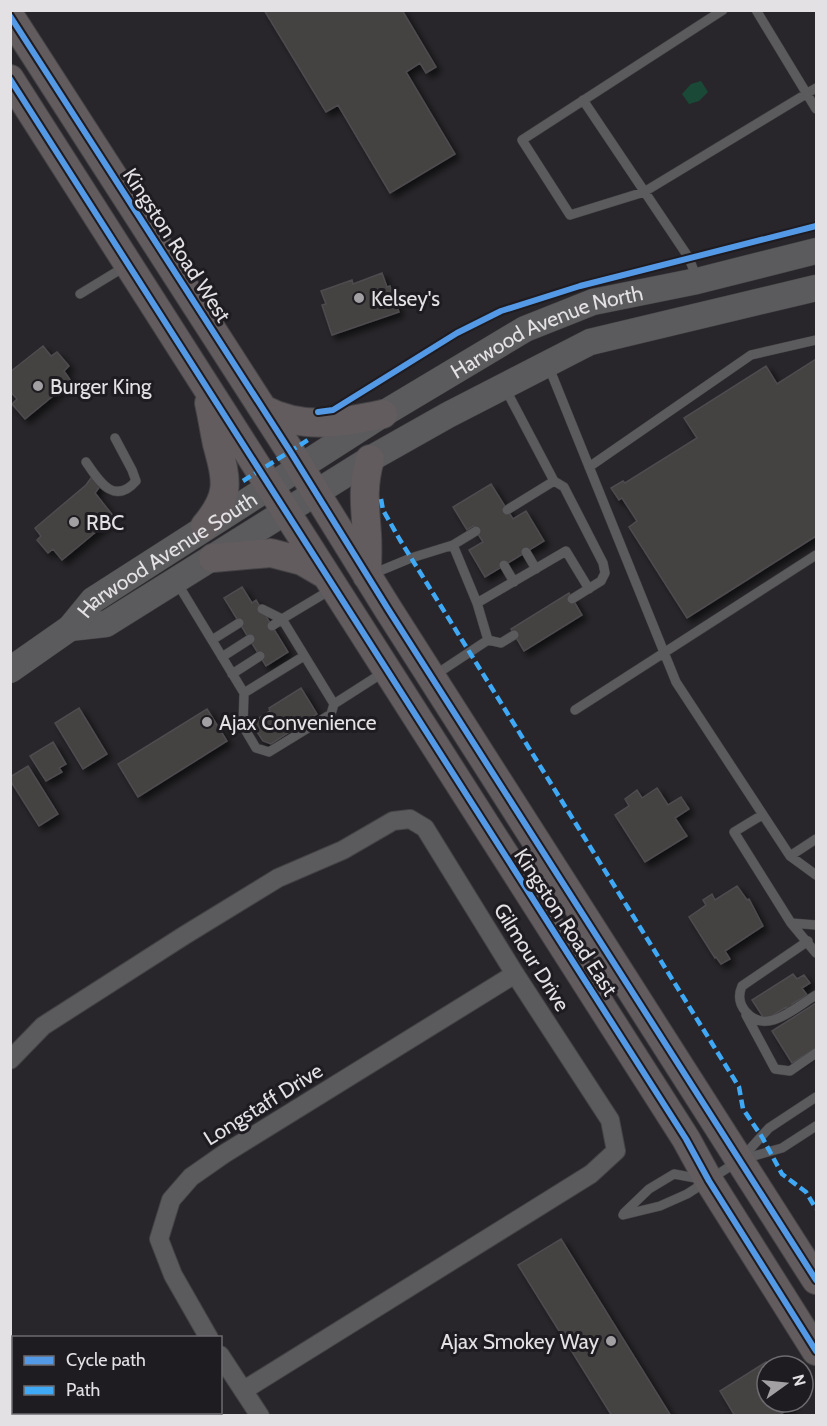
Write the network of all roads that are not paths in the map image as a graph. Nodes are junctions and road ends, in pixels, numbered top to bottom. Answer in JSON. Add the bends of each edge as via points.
{"nodes":[{"id":1,"x":723,"y":10,"type":"edge"},
{"id":2,"x":756,"y":10,"type":"edge"},
{"id":3,"x":10,"y":16,"type":"edge"},
{"id":4,"x":10,"y":80,"type":"edge"},
{"id":5,"x":816,"y":88,"type":"edge"},
{"id":6,"x":806,"y":94,"type":"junction"},
{"id":7,"x":583,"y":100,"type":"junction"},
{"id":8,"x":816,"y":110,"type":"edge"},
{"id":9,"x":644,"y":192,"type":"junction"},
{"id":10,"x":816,"y":251,"type":"edge"},
{"id":11,"x":128,"y":265,"type":"junction"},
{"id":12,"x":698,"y":281,"type":"junction"},
{"id":13,"x":816,"y":288,"type":"edge"},
{"id":14,"x":80,"y":294,"type":"dead end"},
{"id":15,"x":816,"y":340,"type":"edge"},
{"id":16,"x":547,"y":364,"type":"junction"},
{"id":17,"x":206,"y":386,"type":"junction"},
{"id":18,"x":504,"y":386,"type":"junction"},
{"id":19,"x":263,"y":410,"type":"junction"},
{"id":20,"x":383,"y":414,"type":"junction"},
{"id":21,"x":115,"y":438,"type":"dead end"},
{"id":22,"x":370,"y":459,"type":"junction"},
{"id":23,"x":86,"y":462,"type":"dead end"},
{"id":24,"x":589,"y":467,"type":"junction"},
{"id":25,"x":300,"y":468,"type":"junction"},
{"id":26,"x":554,"y":481,"type":"junction"},
{"id":27,"x":270,"y":486,"type":"junction"},
{"id":28,"x":315,"y":493,"type":"junction"},
{"id":29,"x":507,"y":510,"type":"dead end"},
{"id":30,"x":286,"y":513,"type":"junction"},
{"id":31,"x":205,"y":526,"type":"junction"},
{"id":32,"x":476,"y":531,"type":"dead end"},
{"id":33,"x":453,"y":545,"type":"junction"},
{"id":34,"x":526,"y":552,"type":"dead end"},
{"id":35,"x":816,"y":555,"type":"edge"},
{"id":36,"x":213,"y":558,"type":"junction"},
{"id":37,"x":504,"y":565,"type":"dead end"},
{"id":38,"x":536,"y":568,"type":"junction"},
{"id":39,"x":367,"y":576,"type":"junction"},
{"id":40,"x":176,"y":581,"type":"junction"},
{"id":41,"x":330,"y":581,"type":"junction"},
{"id":42,"x":514,"y":582,"type":"junction"},
{"id":43,"x":589,"y":589,"type":"junction"},
{"id":44,"x":572,"y":599,"type":"dead end"},
{"id":45,"x":477,"y":603,"type":"junction"},
{"id":46,"x":262,"y":609,"type":"dead end"},
{"id":47,"x":282,"y":619,"type":"junction"},
{"id":48,"x":239,"y":623,"type":"dead end"},
{"id":49,"x":272,"y":626,"type":"dead end"},
{"id":50,"x":70,"y":628,"type":"junction"},
{"id":51,"x":292,"y":635,"type":"junction"},
{"id":52,"x":514,"y":635,"type":"dead end"},
{"id":53,"x":250,"y":639,"type":"dead end"},
{"id":54,"x":212,"y":640,"type":"junction"},
{"id":55,"x":488,"y":640,"type":"junction"},
{"id":56,"x":282,"y":642,"type":"dead end"},
{"id":57,"x":664,"y":652,"type":"junction"},
{"id":58,"x":260,"y":656,"type":"dead end"},
{"id":59,"x":304,"y":656,"type":"junction"},
{"id":60,"x":222,"y":657,"type":"junction"},
{"id":61,"x":13,"y":663,"type":"edge"},
{"id":62,"x":387,"y":670,"type":"junction"},
{"id":63,"x":232,"y":674,"type":"junction"},
{"id":64,"x":431,"y":677,"type":"junction"},
{"id":65,"x":244,"y":693,"type":"junction"},
{"id":66,"x":334,"y":704,"type":"junction"},
{"id":67,"x":575,"y":710,"type":"dead end"},
{"id":68,"x":762,"y":815,"type":"junction"},
{"id":69,"x":816,"y":839,"type":"edge"},
{"id":70,"x":790,"y":856,"type":"junction"},
{"id":71,"x":816,"y":875,"type":"edge"},
{"id":72,"x":791,"y":923,"type":"junction"},
{"id":73,"x":816,"y":926,"type":"edge"},
{"id":74,"x":808,"y":941,"type":"junction"},
{"id":75,"x":816,"y":953,"type":"edge"},
{"id":76,"x":515,"y":974,"type":"junction"},
{"id":77,"x":816,"y":995,"type":"edge"},
{"id":78,"x":742,"y":1008,"type":"junction"},
{"id":79,"x":816,"y":1053,"type":"edge"},
{"id":80,"x":10,"y":1060,"type":"edge"},
{"id":81,"x":816,"y":1097,"type":"edge"},
{"id":82,"x":816,"y":1126,"type":"edge"},
{"id":83,"x":740,"y":1160,"type":"junction"},
{"id":84,"x":709,"y":1181,"type":"junction"},
{"id":85,"x":816,"y":1280,"type":"edge"},
{"id":86,"x":208,"y":1336,"type":"edge"},
{"id":87,"x":816,"y":1351,"type":"edge"},
{"id":88,"x":222,"y":1358,"type":"edge"},
{"id":89,"x":244,"y":1390,"type":"junction"},
{"id":90,"x":260,"y":1416,"type":"edge"}],
"edges":[{"from":1,"to":7,"type":"lane"},
{"from":2,"to":6,"type":"lane"},
{"from":3,"to":19,"type":"main road","name":"Kingston Road West"},
{"from":4,"to":11,"type":"main road"},
{"from":5,"to":6,"type":"lane"},
{"from":6,"to":8,"type":"lane"},
{"from":6,"to":9,"type":"lane"},
{"from":7,"to":9,"type":"lane"},
{"from":7,"to":9,"type":"lane","via":[[522,140],[570,215]]},
{"from":9,"to":12,"type":"lane","via":[[689,258]]},
{"from":10,"to":12,"type":"main road","name":"Harwood Avenue North"},
{"from":11,"to":14,"type":"lane"},
{"from":11,"to":17,"type":"main road"},
{"from":12,"to":20,"type":"main road","name":"Harwood Avenue North","via":[[593,302],[525,329]]},
{"from":13,"to":16,"type":"main road","name":"Harwood Avenue North","via":[[590,342]]},
{"from":15,"to":24,"type":"lane","via":[[751,355]]},
{"from":16,"to":18,"type":"main road","name":"Harwood Avenue North"},
{"from":16,"to":24,"type":"lane"},
{"from":17,"to":27,"type":"main road"},
{"from":17,"to":31,"type":"main road","via":[[225,478],[218,510]]},
{"from":18,"to":22,"type":"main road","name":"Harwood Avenue North"},
{"from":18,"to":26,"type":"lane"},
{"from":19,"to":20,"type":"main road","via":[[299,422],[317,423]]},
{"from":19,"to":25,"type":"main road","name":"Kingston Road West"},
{"from":20,"to":25,"type":"main road","name":"Harwood Avenue North"},
{"from":21,"to":23,"type":"lane","via":[[136,481],[128,489],[119,492],[102,484]]},
{"from":22,"to":28,"type":"main road","name":"Harwood Avenue North"},
{"from":22,"to":39,"type":"main road","via":[[364,480]]},
{"from":24,"to":57,"type":"lane"},
{"from":25,"to":27,"type":"main road","name":"Harwood Avenue South"},
{"from":25,"to":28,"type":"main road","name":"Kingston Road West"},
{"from":26,"to":29,"type":"lane"},
{"from":26,"to":43,"type":"lane","via":[[564,487],[603,563],[605,573],[601,581]]},
{"from":27,"to":30,"type":"main road"},
{"from":27,"to":31,"type":"main road","name":"Harwood Avenue South"},
{"from":28,"to":30,"type":"main road","name":"Harwood Avenue South"},
{"from":28,"to":39,"type":"main road","name":"Kingston Road East"},
{"from":30,"to":36,"type":"main road","name":"Harwood Avenue South"},
{"from":30,"to":41,"type":"main road","name":"Kingston Road East"},
{"from":31,"to":50,"type":"main road","name":"Harwood Avenue South","via":[[93,600]]},
{"from":32,"to":33,"type":"lane"},
{"from":33,"to":39,"type":"lane"},
{"from":33,"to":45,"type":"lane"},
{"from":34,"to":38,"type":"lane"},
{"from":35,"to":57,"type":"lane"},
{"from":36,"to":40,"type":"main road","name":"Harwood Avenue South"},
{"from":36,"to":41,"type":"main road","via":[[271,553],[302,561]]},
{"from":37,"to":42,"type":"lane"},
{"from":38,"to":42,"type":"lane"},
{"from":38,"to":43,"type":"lane","via":[[566,551]]},
{"from":39,"to":64,"type":"main road","name":"Kingston Road East"},
{"from":40,"to":50,"type":"main road","name":"Harwood Avenue South","via":[[106,624]]},
{"from":40,"to":54,"type":"lane"},
{"from":41,"to":47,"type":"lane"},
{"from":41,"to":62,"type":"main road","name":"Kingston Road East"},
{"from":42,"to":45,"type":"lane"},
{"from":43,"to":44,"type":"lane"},
{"from":45,"to":55,"type":"lane"},
{"from":46,"to":47,"type":"lane"},
{"from":47,"to":49,"type":"lane"},
{"from":47,"to":51,"type":"lane"},
{"from":48,"to":54,"type":"lane"},
{"from":50,"to":61,"type":"main road","name":"Harwood Avenue South"},
{"from":51,"to":56,"type":"lane"},
{"from":51,"to":59,"type":"lane"},
{"from":52,"to":55,"type":"lane","via":[[501,643]]},
{"from":53,"to":60,"type":"lane"},
{"from":54,"to":60,"type":"lane"},
{"from":55,"to":64,"type":"lane"},
{"from":57,"to":67,"type":"lane"},
{"from":57,"to":68,"type":"lane","via":[[676,682]]},
{"from":58,"to":63,"type":"lane"},
{"from":59,"to":65,"type":"lane"},
{"from":59,"to":66,"type":"lane"},
{"from":60,"to":63,"type":"lane"},
{"from":62,"to":66,"type":"lane"},
{"from":62,"to":84,"type":"main road","name":"Kingston Road East"},
{"from":63,"to":65,"type":"lane"},
{"from":64,"to":83,"type":"main road","name":"Kingston Road East"},
{"from":65,"to":66,"type":"lane","via":[[243,726],[256,748],[269,752],[330,714]]},
{"from":68,"to":70,"type":"lane"},
{"from":68,"to":72,"type":"lane","via":[[734,832]]},
{"from":69,"to":70,"type":"lane"},
{"from":70,"to":71,"type":"lane"},
{"from":72,"to":73,"type":"lane"},
{"from":72,"to":74,"type":"lane"},
{"from":74,"to":75,"type":"lane"},
{"from":74,"to":78,"type":"lane","via":[[742,986]]},
{"from":76,"to":80,"type":"street","name":"Gilmour Drive","via":[[426,828],[410,819],[393,821],[343,850],[278,878],[185,935],[43,1026]]},
{"from":76,"to":86,"type":"street","name":"Longstaff Drive","via":[[224,1154],[191,1177],[171,1200],[159,1239],[173,1275]]},
{"from":76,"to":89,"type":"street","name":"Gilmour Drive","via":[[610,1120],[616,1151],[591,1174]]},
{"from":77,"to":78,"type":"lane","via":[[764,1023],[750,1018]]},
{"from":78,"to":79,"type":"lane","via":[[775,1069],[790,1071]]},
{"from":81,"to":83,"type":"lane","via":[[769,1128]]},
{"from":82,"to":83,"type":"lane","via":[[782,1148]]},
{"from":83,"to":84,"type":"lane"},
{"from":83,"to":85,"type":"main road","name":"Kingston Road East"},
{"from":84,"to":84,"type":"lane","via":[[674,1174],[649,1189],[623,1215],[660,1206]]},
{"from":84,"to":87,"type":"main road","name":"Kingston Road East"},
{"from":88,"to":89,"type":"street"},
{"from":89,"to":90,"type":"street"}]}
